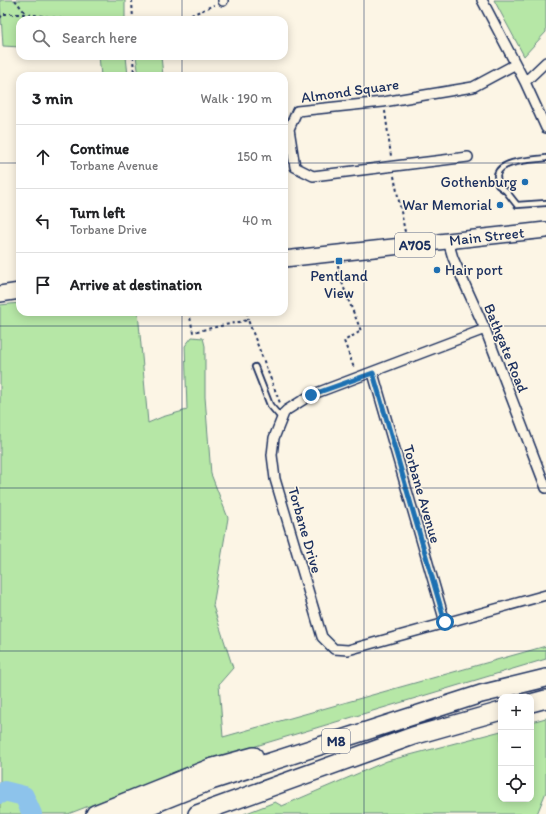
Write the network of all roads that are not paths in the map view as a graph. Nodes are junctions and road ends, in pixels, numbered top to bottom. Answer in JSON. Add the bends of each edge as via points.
{"nodes":[{"id":1,"x":482,"y":0,"type":"edge"},
{"id":2,"x":546,"y":62,"type":"edge"},
{"id":3,"x":514,"y":65,"type":"junction"},
{"id":4,"x":525,"y":82,"type":"junction"},
{"id":5,"x":546,"y":128,"type":"edge"},
{"id":6,"x":468,"y":157,"type":"dead end"},
{"id":7,"x":546,"y":158,"type":"edge"},
{"id":8,"x":546,"y":203,"type":"edge"},
{"id":9,"x":546,"y":230,"type":"edge"},
{"id":10,"x":448,"y":241,"type":"junction"},
{"id":11,"x":288,"y":259,"type":"edge"},
{"id":12,"x":16,"y":292,"type":"edge"},
{"id":13,"x":0,"y":294,"type":"edge"},
{"id":14,"x":485,"y":329,"type":"junction"},
{"id":15,"x":256,"y":366,"type":"dead end"},
{"id":16,"x":373,"y":373,"type":"junction"},
{"id":17,"x":283,"y":416,"type":"junction"},
{"id":18,"x":546,"y":488,"type":"edge"},
{"id":19,"x":546,"y":595,"type":"edge"},
{"id":20,"x":445,"y":622,"type":"junction"},
{"id":21,"x":546,"y":678,"type":"edge"},
{"id":22,"x":481,"y":694,"type":"junction"},
{"id":23,"x":546,"y":699,"type":"edge"},
{"id":24,"x":534,"y":702,"type":"edge"},
{"id":25,"x":498,"y":712,"type":"edge"},
{"id":26,"x":95,"y":814,"type":"edge"},
{"id":27,"x":129,"y":814,"type":"edge"},
{"id":28,"x":196,"y":814,"type":"edge"}],
"edges":[{"from":1,"to":3,"type":"street"},
{"from":2,"to":4,"type":"street"},
{"from":3,"to":4,"type":"street"},
{"from":3,"to":6,"type":"street","name":"Almond Square","via":[[473,86],[383,102],[297,111],[289,129],[295,167],[313,176]]},
{"from":4,"to":5,"type":"street"},
{"from":7,"to":8,"type":"lane","via":[[510,163],[501,167],[497,175],[498,185],[517,206]]},
{"from":9,"to":10,"type":"main road","name":"Main Street","number":"A705"},
{"from":10,"to":11,"type":"main road","name":"Main Street","number":"A705"},
{"from":10,"to":14,"type":"street","name":"Bathgate Road"},
{"from":12,"to":13,"type":"main road"},
{"from":14,"to":16,"type":"street"},
{"from":14,"to":18,"type":"street","name":"Bathgate Road"},
{"from":15,"to":17,"type":"lane","via":[[270,405]]},
{"from":16,"to":17,"type":"street","via":[[311,395],[287,410]]},
{"from":16,"to":20,"type":"street","name":"Torbane Avenue"},
{"from":17,"to":20,"type":"street","name":"Torbane Drive","via":[[272,449],[275,479],[322,637],[334,649],[348,650]]},
{"from":19,"to":20,"type":"street","name":"Torbane Drive"},
{"from":21,"to":22,"type":"highway","number":"M8"},
{"from":22,"to":26,"type":"highway","number":"M8","via":[[210,768]]},
{"from":22,"to":27,"type":"highway","number":"M8","via":[[211,781]]},
{"from":23,"to":24,"type":"highway"},
{"from":25,"to":28,"type":"highway","number":"M8","via":[[413,736]]}]}
